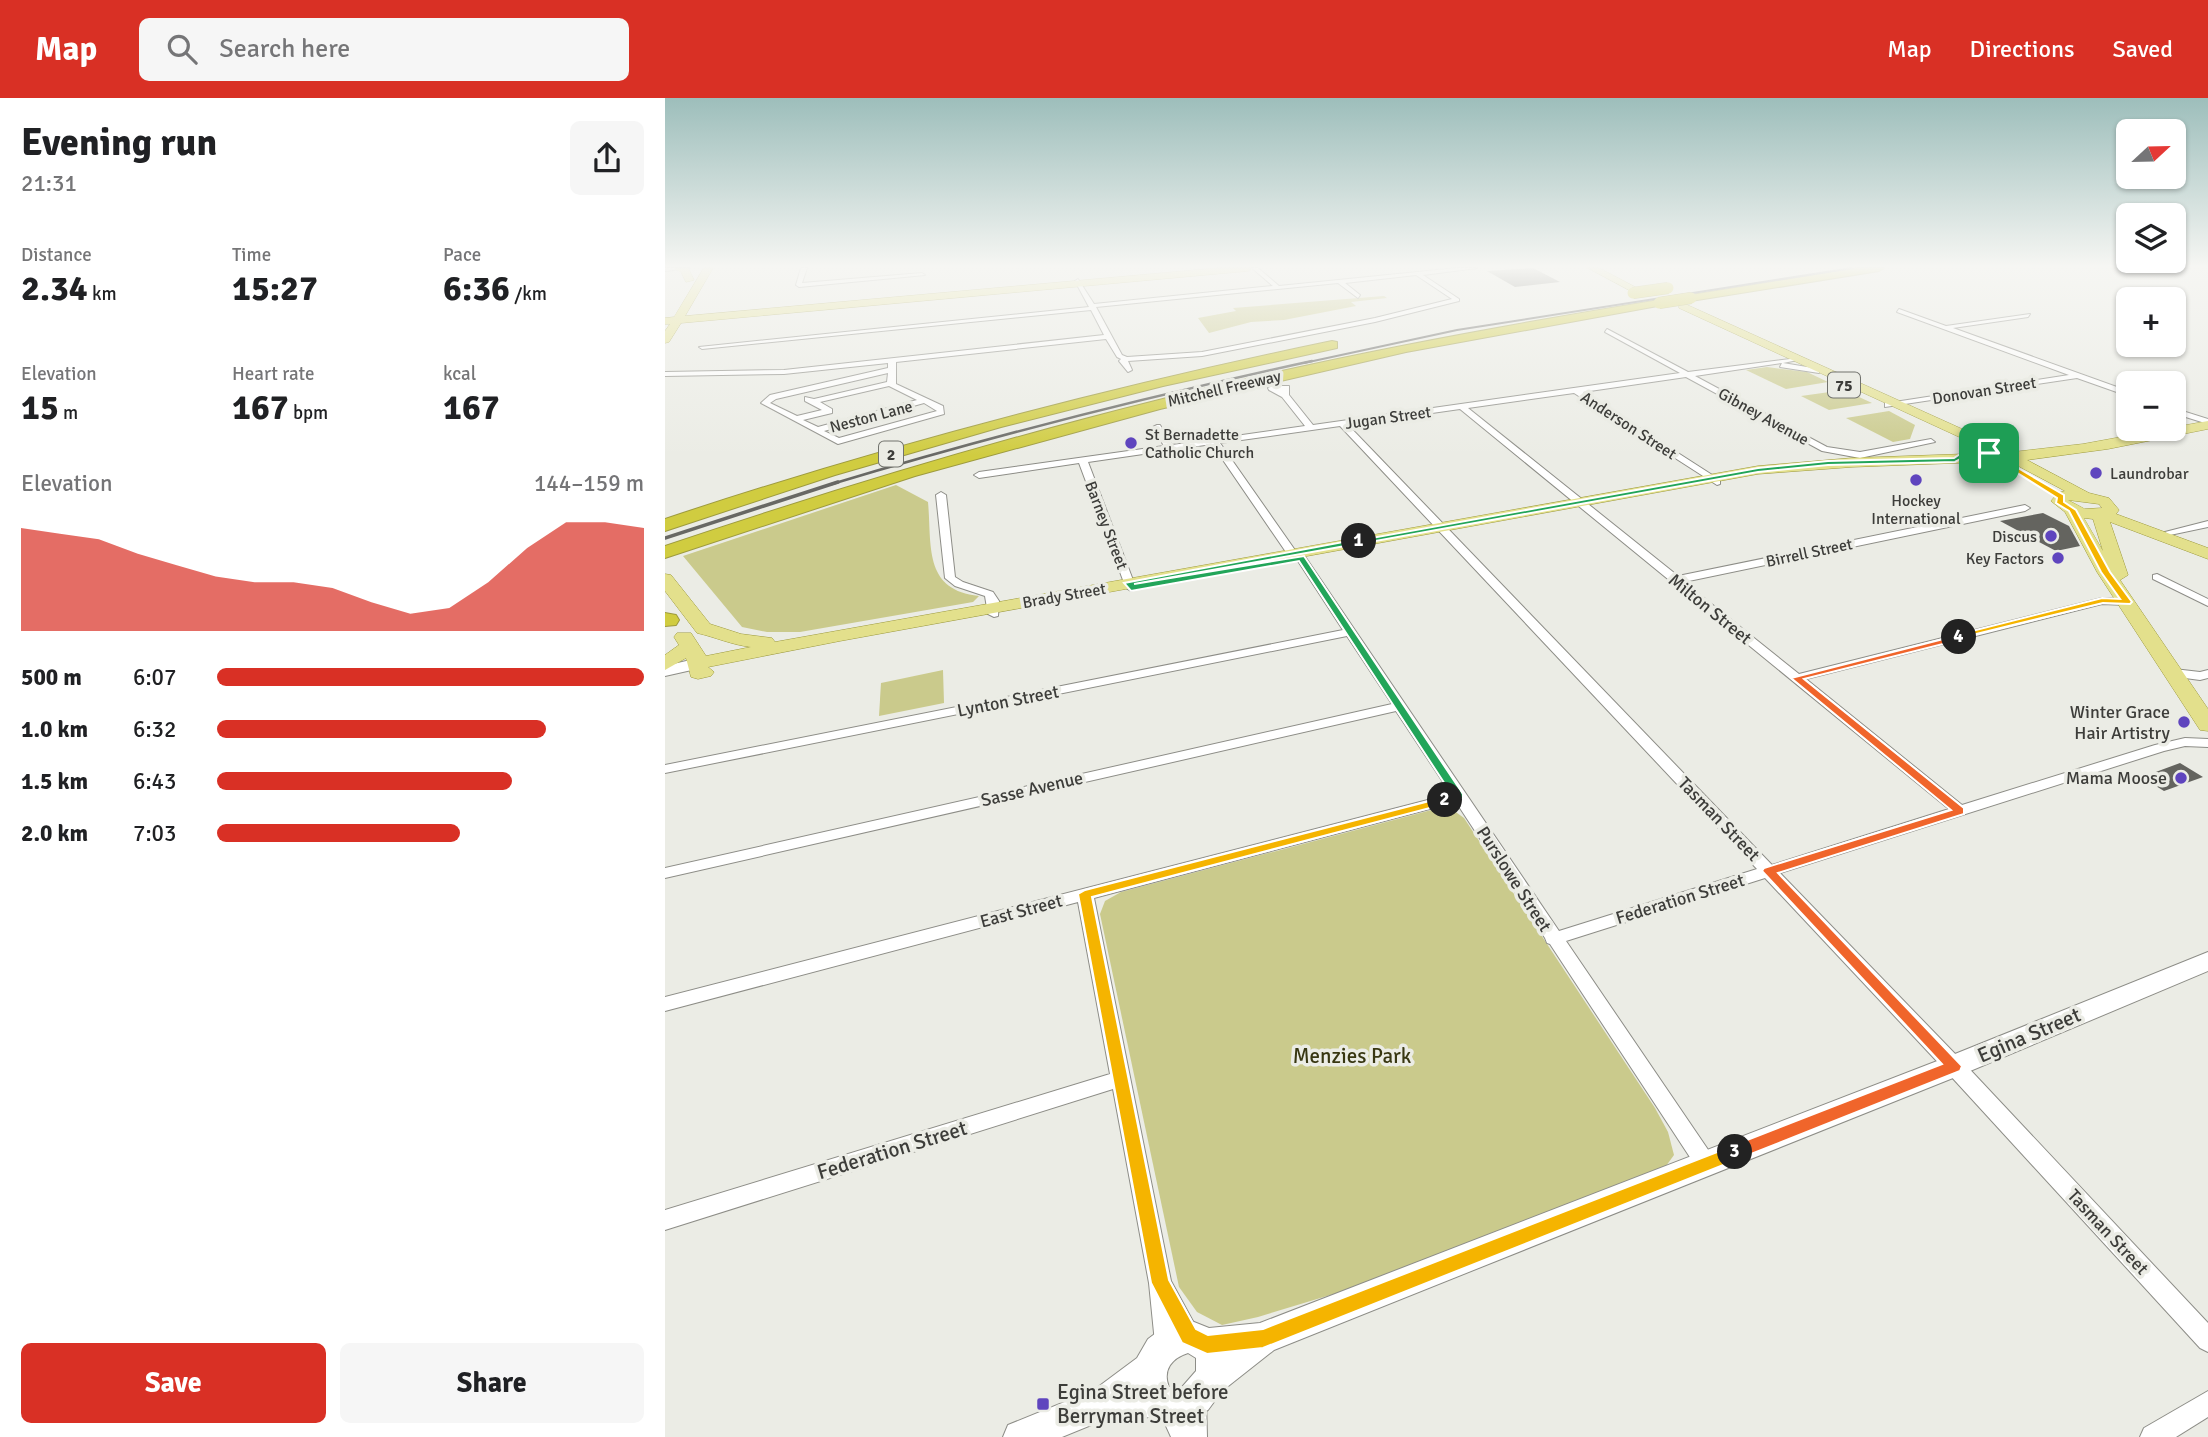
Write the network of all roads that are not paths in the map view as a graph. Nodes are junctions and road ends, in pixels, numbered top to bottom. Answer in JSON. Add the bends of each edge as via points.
{"nodes":[{"id":1,"x":863,"y":330,"type":"edge"},
{"id":2,"x":1105,"y":330,"type":"edge"},
{"id":3,"x":1322,"y":330,"type":"edge"},
{"id":4,"x":1489,"y":330,"type":"edge"},
{"id":5,"x":1732,"y":330,"type":"edge"},
{"id":6,"x":1953,"y":330,"type":"edge"},
{"id":7,"x":1608,"y":331,"type":"dead end"},
{"id":8,"x":1109,"y":337,"type":"junction"},
{"id":9,"x":1341,"y":343,"type":"dead end"},
{"id":10,"x":702,"y":347,"type":"dead end"},
{"id":11,"x":1126,"y":359,"type":"junction"},
{"id":12,"x":1793,"y":359,"type":"junction"},
{"id":13,"x":1757,"y":364,"type":"junction"},
{"id":14,"x":891,"y":365,"type":"junction"},
{"id":15,"x":1128,"y":370,"type":"dead end"},
{"id":16,"x":1816,"y":371,"type":"junction"},
{"id":17,"x":665,"y":373,"type":"edge"},
{"id":18,"x":1688,"y":375,"type":"junction"},
{"id":19,"x":2080,"y":375,"type":"junction"},
{"id":20,"x":778,"y":377,"type":"dead end"},
{"id":21,"x":891,"y":383,"type":"junction"},
{"id":22,"x":2116,"y":389,"type":"edge"},
{"id":23,"x":1575,"y":390,"type":"junction"},
{"id":24,"x":794,"y":392,"type":"junction"},
{"id":25,"x":1285,"y":394,"type":"dead end"},
{"id":26,"x":924,"y":401,"type":"junction"},
{"id":27,"x":812,"y":402,"type":"junction"},
{"id":28,"x":1892,"y":405,"type":"junction"},
{"id":29,"x":1461,"y":407,"type":"junction"},
{"id":30,"x":2186,"y":415,"type":"edge"},
{"id":31,"x":796,"y":419,"type":"junction"},
{"id":32,"x":1341,"y":423,"type":"junction"},
{"id":33,"x":2208,"y":424,"type":"edge"},
{"id":34,"x":1157,"y":427,"type":"dead end"},
{"id":35,"x":1311,"y":428,"type":"junction"},
{"id":36,"x":817,"y":430,"type":"junction"},
{"id":37,"x":1215,"y":442,"type":"junction"},
{"id":38,"x":1931,"y":442,"type":"dead end"},
{"id":39,"x":1970,"y":444,"type":"junction"},
{"id":40,"x":1169,"y":448,"type":"junction"},
{"id":41,"x":2081,"y":449,"type":"junction"},
{"id":42,"x":1955,"y":460,"type":"junction"},
{"id":43,"x":1083,"y":461,"type":"junction"},
{"id":44,"x":2019,"y":462,"type":"junction"},
{"id":45,"x":979,"y":475,"type":"dead end"},
{"id":46,"x":1714,"y":480,"type":"junction"},
{"id":47,"x":941,"y":495,"type":"dead end"},
{"id":48,"x":2072,"y":501,"type":"junction"},
{"id":49,"x":1581,"y":504,"type":"junction"},
{"id":50,"x":2025,"y":508,"type":"dead end"},
{"id":51,"x":2104,"y":511,"type":"junction"},
{"id":52,"x":670,"y":523,"type":"edge"},
{"id":53,"x":2208,"y":524,"type":"edge"},
{"id":54,"x":1441,"y":529,"type":"junction"},
{"id":55,"x":2170,"y":532,"type":"junction"},
{"id":56,"x":694,"y":542,"type":"joint"},
{"id":57,"x":665,"y":552,"type":"edge"},
{"id":58,"x":2208,"y":552,"type":"edge"},
{"id":59,"x":1297,"y":555,"type":"junction"},
{"id":60,"x":2157,"y":577,"type":"dead end"},
{"id":61,"x":665,"y":579,"type":"edge"},
{"id":62,"x":1676,"y":580,"type":"junction"},
{"id":63,"x":1130,"y":586,"type":"junction"},
{"id":64,"x":2127,"y":602,"type":"junction"},
{"id":65,"x":2208,"y":603,"type":"edge"},
{"id":66,"x":994,"y":611,"type":"junction"},
{"id":67,"x":706,"y":628,"type":"junction"},
{"id":68,"x":1350,"y":632,"type":"junction"},
{"id":69,"x":824,"y":638,"type":"junction"},
{"id":70,"x":688,"y":644,"type":"edge"},
{"id":71,"x":665,"y":664,"type":"edge"},
{"id":72,"x":665,"y":671,"type":"edge"},
{"id":73,"x":2174,"y":673,"type":"junction"},
{"id":74,"x":2208,"y":674,"type":"edge"},
{"id":75,"x":1796,"y":678,"type":"junction"},
{"id":76,"x":665,"y":681,"type":"edge"},
{"id":77,"x":1399,"y":706,"type":"junction"},
{"id":78,"x":2208,"y":725,"type":"edge"},
{"id":79,"x":2208,"y":743,"type":"edge"},
{"id":80,"x":665,"y":769,"type":"edge"},
{"id":81,"x":1459,"y":797,"type":"junction"},
{"id":82,"x":1960,"y":811,"type":"junction"},
{"id":83,"x":1769,"y":871,"type":"junction"},
{"id":84,"x":665,"y":873,"type":"edge"},
{"id":85,"x":1085,"y":894,"type":"junction"},
{"id":86,"x":1553,"y":939,"type":"junction"},
{"id":87,"x":2208,"y":961,"type":"edge"},
{"id":88,"x":665,"y":1004,"type":"edge"},
{"id":89,"x":1954,"y":1066,"type":"junction"},
{"id":90,"x":1119,"y":1079,"type":"junction"},
{"id":91,"x":1706,"y":1164,"type":"junction"},
{"id":92,"x":665,"y":1220,"type":"edge"},
{"id":93,"x":1263,"y":1338,"type":"junction"},
{"id":94,"x":2208,"y":1340,"type":"edge"},
{"id":95,"x":1188,"y":1341,"type":"junction"},
{"id":96,"x":1176,"y":1391,"type":"junction"},
{"id":97,"x":1106,"y":1402,"type":"joint"},
{"id":98,"x":2208,"y":1403,"type":"edge"},
{"id":99,"x":1020,"y":1437,"type":"edge"},
{"id":100,"x":1184,"y":1437,"type":"edge"},
{"id":101,"x":1194,"y":1437,"type":"edge"},
{"id":102,"x":2153,"y":1437,"type":"edge"}],
"edges":[{"from":1,"to":10,"type":"street"},
{"from":2,"to":8,"type":"street"},
{"from":3,"to":11,"type":"street","via":[[1202,354]]},
{"from":4,"to":56,"type":"highway","name":"Mitchell Freeway","number":"2","via":[[1164,402],[930,466]]},
{"from":5,"to":12,"type":"main road","number":"75"},
{"from":6,"to":19,"type":"street"},
{"from":7,"to":18,"type":"street","name":"Gibney Avenue"},
{"from":8,"to":11,"type":"street","via":[[1119,356]]},
{"from":8,"to":14,"type":"street"},
{"from":9,"to":52,"type":"highway","name":"Mitchell Freeway","number":"2","via":[[1173,378],[1014,419]]},
{"from":11,"to":15,"type":"street"},
{"from":12,"to":13,"type":"street","name":"Jugan Street"},
{"from":12,"to":16,"type":"main road","number":"75"},
{"from":12,"to":28,"type":"main road","number":"75"},
{"from":13,"to":16,"type":"street"},
{"from":13,"to":18,"type":"street","name":"Jugan Street"},
{"from":14,"to":17,"type":"street"},
{"from":14,"to":21,"type":"street"},
{"from":14,"to":24,"type":"street"},
{"from":16,"to":28,"type":"main road","number":"75"},
{"from":18,"to":23,"type":"street","name":"Jugan Street"},
{"from":18,"to":38,"type":"street","name":"Gibney Avenue","via":[[1825,449],[1860,455]]},
{"from":19,"to":22,"type":"street"},
{"from":19,"to":28,"type":"street","name":"Donovan Street"},
{"from":20,"to":24,"type":"street"},
{"from":21,"to":26,"type":"street"},
{"from":21,"to":27,"type":"street"},
{"from":23,"to":29,"type":"street","name":"Jugan Street"},
{"from":23,"to":46,"type":"street","name":"Anderson Street"},
{"from":24,"to":27,"type":"street"},
{"from":24,"to":31,"type":"street","via":[[765,403]]},
{"from":25,"to":35,"type":"street"},
{"from":26,"to":36,"type":"street","name":"Neston Lane"},
{"from":26,"to":36,"type":"street","via":[[941,412],[838,441]]},
{"from":27,"to":31,"type":"street","via":[[829,411]]},
{"from":28,"to":39,"type":"main road","number":"75"},
{"from":28,"to":44,"type":"main road","number":"75"},
{"from":29,"to":32,"type":"street","name":"Jugan Street"},
{"from":29,"to":49,"type":"street","name":"Milton Street"},
{"from":30,"to":33,"type":"street"},
{"from":31,"to":36,"type":"street"},
{"from":32,"to":35,"type":"street","name":"Jugan Street"},
{"from":32,"to":54,"type":"street","name":"Tasman Street"},
{"from":33,"to":41,"type":"main road"},
{"from":34,"to":40,"type":"street"},
{"from":35,"to":37,"type":"street","name":"Jugan Street"},
{"from":37,"to":40,"type":"street","name":"Jugan Street"},
{"from":37,"to":59,"type":"street","name":"Purslowe Street"},
{"from":39,"to":42,"type":"main road"},
{"from":39,"to":44,"type":"main road","number":"75"},
{"from":40,"to":43,"type":"street","name":"Jugan Street"},
{"from":41,"to":44,"type":"main road"},
{"from":41,"to":44,"type":"main road"},
{"from":42,"to":44,"type":"main road","name":"Brady Street"},
{"from":42,"to":46,"type":"main road","name":"Brady Street","via":[[1819,464]]},
{"from":43,"to":45,"type":"street","name":"Jugan Street"},
{"from":43,"to":63,"type":"street","name":"Barney Street"},
{"from":44,"to":46,"type":"main road","name":"Brady Street","via":[[1817,469]]},
{"from":44,"to":48,"type":"main road","number":"75"},
{"from":44,"to":48,"type":"main road","number":"75"},
{"from":46,"to":49,"type":"main road","name":"Brady Street"},
{"from":47,"to":66,"type":"street","via":[[950,578],[989,594]]},
{"from":48,"to":51,"type":"main road","via":[[2100,500]]},
{"from":48,"to":64,"type":"main road","via":[[2106,572]]},
{"from":49,"to":54,"type":"main road","name":"Brady Street"},
{"from":49,"to":62,"type":"street","name":"Milton Street"},
{"from":50,"to":62,"type":"street","name":"Birrell Street"},
{"from":51,"to":55,"type":"main road"},
{"from":51,"to":58,"type":"main road"},
{"from":51,"to":64,"type":"main road"},
{"from":53,"to":55,"type":"street"},
{"from":54,"to":59,"type":"main road","name":"Brady Street"},
{"from":54,"to":83,"type":"street","name":"Tasman Street"},
{"from":55,"to":58,"type":"main road"},
{"from":56,"to":57,"type":"highway","name":"Mitchell Freeway","number":"2"},
{"from":59,"to":63,"type":"main road","name":"Brady Street"},
{"from":59,"to":68,"type":"street","name":"Purslowe Street"},
{"from":60,"to":65,"type":"street"},
{"from":61,"to":67,"type":"main road"},
{"from":62,"to":75,"type":"street","name":"Milton Street"},
{"from":63,"to":66,"type":"main road","name":"Brady Street"},
{"from":64,"to":73,"type":"main road"},
{"from":64,"to":75,"type":"street","via":[[2102,601]]},
{"from":66,"to":69,"type":"main road","name":"Brady Street"},
{"from":66,"to":70,"type":"main road","name":"Brady Street"},
{"from":67,"to":69,"type":"main road","via":[[755,642]]},
{"from":67,"to":70,"type":"main road"},
{"from":68,"to":77,"type":"street","name":"Purslowe Street"},
{"from":68,"to":80,"type":"street","name":"Lynton Street"},
{"from":69,"to":70,"type":"main road","name":"Brady Street"},
{"from":70,"to":71,"type":"main road"},
{"from":70,"to":72,"type":"street"},
{"from":70,"to":76,"type":"street"},
{"from":73,"to":74,"type":"street"},
{"from":73,"to":78,"type":"main road"},
{"from":75,"to":82,"type":"street","name":"Milton Street"},
{"from":77,"to":81,"type":"street","name":"Purslowe Street"},
{"from":77,"to":84,"type":"street","name":"Sasse Avenue"},
{"from":79,"to":82,"type":"street","name":"Federation Street","via":[[2160,748]]},
{"from":81,"to":85,"type":"street","name":"East Street"},
{"from":81,"to":86,"type":"street","name":"Purslowe Street"},
{"from":82,"to":83,"type":"street","name":"Federation Street"},
{"from":83,"to":86,"type":"street","name":"Federation Street"},
{"from":83,"to":89,"type":"street","name":"Tasman Street"},
{"from":85,"to":88,"type":"street","name":"East Street"},
{"from":85,"to":90,"type":"street"},
{"from":86,"to":91,"type":"street","name":"Purslowe Street"},
{"from":87,"to":89,"type":"street","name":"Egina Street"},
{"from":89,"to":91,"type":"street","name":"Egina Street"},
{"from":89,"to":94,"type":"street","name":"Tasman Street"},
{"from":90,"to":92,"type":"street","name":"Federation Street"},
{"from":90,"to":95,"type":"street","via":[[1160,1283]]},
{"from":91,"to":93,"type":"street","name":"Egina Street"},
{"from":93,"to":95,"type":"street","name":"Egina Street"},
{"from":93,"to":96,"type":"street","name":"Egina Street"},
{"from":95,"to":96,"type":"street","via":[[1158,1350]]},
{"from":95,"to":96,"type":"street","via":[[1214,1360]]},
{"from":96,"to":97,"type":"street"},
{"from":96,"to":100,"type":"street"},
{"from":96,"to":101,"type":"street"},
{"from":97,"to":99,"type":"street"},
{"from":98,"to":102,"type":"street"}]}
